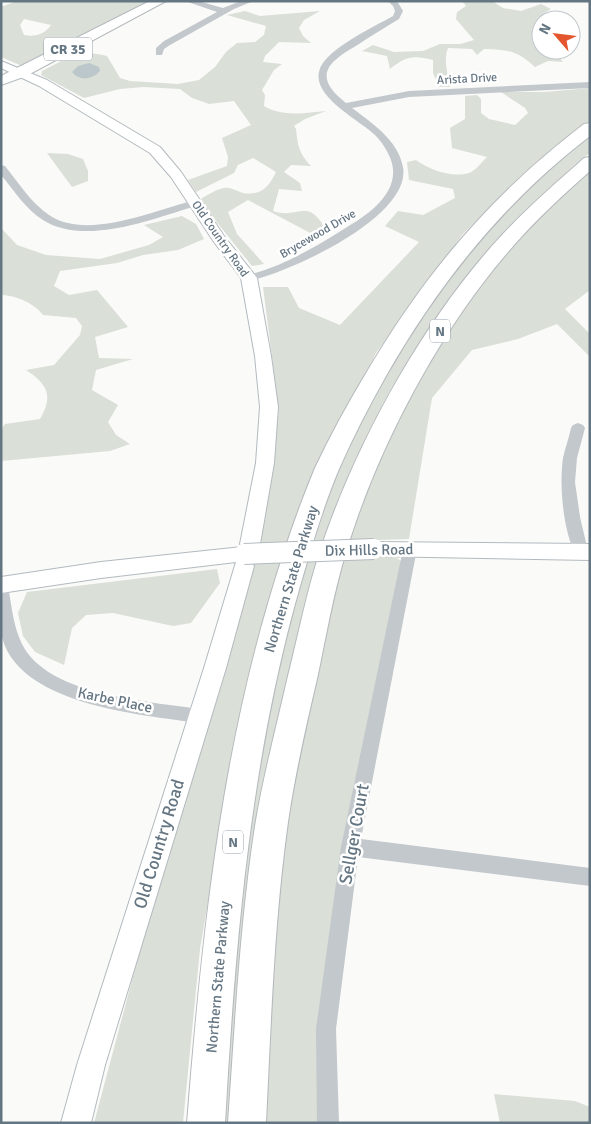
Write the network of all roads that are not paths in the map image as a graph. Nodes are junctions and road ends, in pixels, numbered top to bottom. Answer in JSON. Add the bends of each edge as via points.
{"nodes":[{"id":1,"x":160,"y":1,"type":"edge"},
{"id":2,"x":189,"y":1,"type":"edge"},
{"id":3,"x":392,"y":1,"type":"edge"},
{"id":4,"x":247,"y":2,"type":"edge"},
{"id":5,"x":223,"y":11,"type":"junction"},
{"id":6,"x":159,"y":53,"type":"dead end"},
{"id":7,"x":1,"y":64,"type":"edge"},
{"id":8,"x":22,"y":73,"type":"junction"},
{"id":9,"x":1,"y":81,"type":"edge"},
{"id":10,"x":590,"y":85,"type":"edge"},
{"id":11,"x":346,"y":106,"type":"junction"},
{"id":12,"x":590,"y":128,"type":"edge"},
{"id":13,"x":590,"y":162,"type":"edge"},
{"id":14,"x":1,"y":168,"type":"edge"},
{"id":15,"x":195,"y":203,"type":"junction"},
{"id":16,"x":249,"y":278,"type":"junction"},
{"id":17,"x":578,"y":428,"type":"dead end"},
{"id":18,"x":410,"y":549,"type":"junction"},
{"id":19,"x":585,"y":552,"type":"edge"},
{"id":20,"x":1,"y":585,"type":"edge"},
{"id":21,"x":1,"y":592,"type":"edge"},
{"id":22,"x":199,"y":716,"type":"junction"},
{"id":23,"x":350,"y":847,"type":"junction"},
{"id":24,"x":590,"y":877,"type":"edge"},
{"id":25,"x":76,"y":1123,"type":"edge"},
{"id":26,"x":206,"y":1123,"type":"edge"},
{"id":27,"x":247,"y":1123,"type":"edge"},
{"id":28,"x":328,"y":1123,"type":"edge"}],
"edges":[{"from":1,"to":8,"type":"main road","number":"CR 35"},
{"from":2,"to":5,"type":"street"},
{"from":3,"to":11,"type":"street","name":"Brycewood Drive","via":[[399,11],[396,17],[333,56],[323,71],[326,88]]},
{"from":4,"to":5,"type":"street"},
{"from":5,"to":6,"type":"street","via":[[167,43]]},
{"from":7,"to":8,"type":"main road","name":"Old Country Road"},
{"from":8,"to":9,"type":"main road","number":"CR 35"},
{"from":8,"to":15,"type":"main road","name":"Old Country Road","via":[[81,104],[155,150]]},
{"from":10,"to":11,"type":"street","name":"Arista Drive","via":[[409,94]]},
{"from":11,"to":16,"type":"street","name":"Brycewood Drive","via":[[387,140],[399,166],[395,188],[381,207],[358,226],[284,268]]},
{"from":12,"to":26,"type":"highway","name":"Northern State Parkway","number":"N","via":[[494,210],[435,280],[403,326],[320,485],[268,651],[247,748],[219,943]]},
{"from":13,"to":27,"type":"highway","number":"N","via":[[526,220],[482,269],[459,301],[405,386],[339,535],[278,787],[258,939]]},
{"from":14,"to":15,"type":"street","via":[[46,218],[61,225],[95,229]]},
{"from":15,"to":16,"type":"main road","name":"Old Country Road"},
{"from":16,"to":22,"type":"main road","name":"Old Country Road","via":[[269,407],[265,463],[247,555]]},
{"from":17,"to":19,"type":"street","via":[[568,476],[573,522]]},
{"from":18,"to":19,"type":"main road","name":"Dix Hills Road"},
{"from":18,"to":20,"type":"main road","name":"Dix Hills Road","bridge":true,"via":[[244,554]]},
{"from":18,"to":23,"type":"street","name":"Sellger Court"},
{"from":21,"to":22,"type":"street","name":"Karbe Place","via":[[10,635],[18,653],[32,670],[50,682],[92,698]]},
{"from":22,"to":25,"type":"main road","name":"Old Country Road"},
{"from":23,"to":24,"type":"street"},
{"from":23,"to":28,"type":"street","name":"Sellger Court","via":[[326,1029]]}]}
